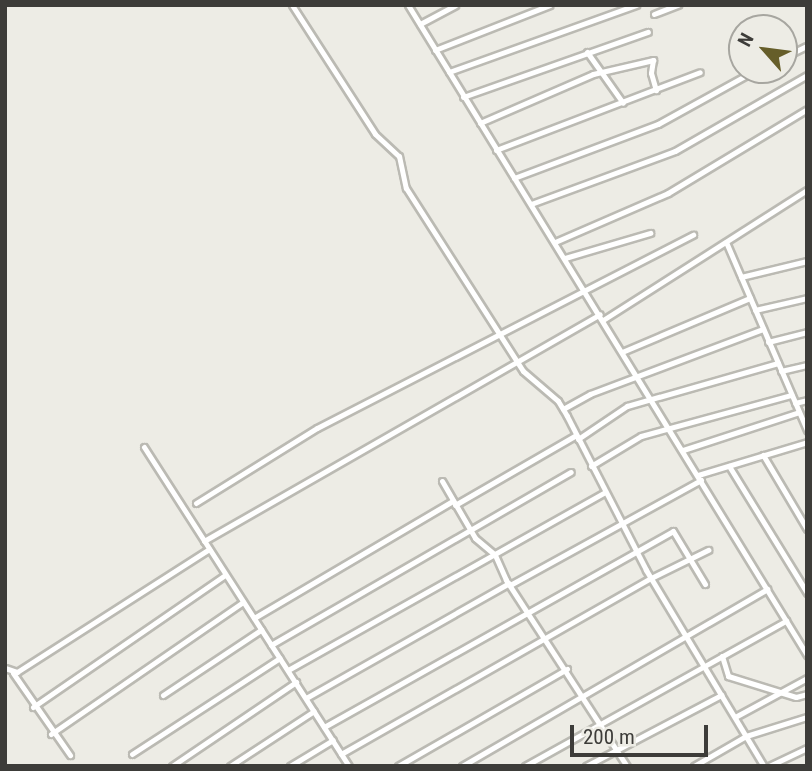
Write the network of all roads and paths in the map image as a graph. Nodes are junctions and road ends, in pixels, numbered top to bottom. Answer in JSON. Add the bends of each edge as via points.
{"nodes":[{"id":1,"x":292,"y":5,"type":"edge"},
{"id":2,"x":408,"y":5,"type":"edge"},
{"id":3,"x":455,"y":5,"type":"edge"},
{"id":4,"x":550,"y":5,"type":"edge"},
{"id":5,"x":636,"y":5,"type":"edge"},
{"id":6,"x":678,"y":5,"type":"edge"},
{"id":7,"x":654,"y":14,"type":"dead end"},
{"id":8,"x":420,"y":24,"type":"junction"},
{"id":9,"x":648,"y":32,"type":"dead end"},
{"id":10,"x":435,"y":50,"type":"junction"},
{"id":11,"x":587,"y":53,"type":"junction"},
{"id":12,"x":602,"y":71,"type":"junction"},
{"id":13,"x":449,"y":72,"type":"junction"},
{"id":14,"x":700,"y":72,"type":"dead end"},
{"id":15,"x":807,"y":75,"type":"edge"},
{"id":16,"x":730,"y":84,"type":"edge"},
{"id":17,"x":656,"y":90,"type":"junction"},
{"id":18,"x":463,"y":97,"type":"junction"},
{"id":19,"x":623,"y":103,"type":"junction"},
{"id":20,"x":807,"y":108,"type":"edge"},
{"id":21,"x":480,"y":123,"type":"junction"},
{"id":22,"x":496,"y":149,"type":"junction"},
{"id":23,"x":514,"y":178,"type":"junction"},
{"id":24,"x":807,"y":190,"type":"edge"},
{"id":25,"x":531,"y":204,"type":"junction"},
{"id":26,"x":650,"y":233,"type":"dead end"},
{"id":27,"x":693,"y":235,"type":"dead end"},
{"id":28,"x":555,"y":242,"type":"junction"},
{"id":29,"x":726,"y":242,"type":"junction"},
{"id":30,"x":565,"y":258,"type":"junction"},
{"id":31,"x":807,"y":261,"type":"edge"},
{"id":32,"x":741,"y":277,"type":"junction"},
{"id":33,"x":584,"y":290,"type":"junction"},
{"id":34,"x":750,"y":298,"type":"junction"},
{"id":35,"x":807,"y":298,"type":"edge"},
{"id":36,"x":755,"y":310,"type":"junction"},
{"id":37,"x":601,"y":317,"type":"junction"},
{"id":38,"x":763,"y":329,"type":"junction"},
{"id":39,"x":807,"y":332,"type":"edge"},
{"id":40,"x":499,"y":335,"type":"junction"},
{"id":41,"x":768,"y":342,"type":"junction"},
{"id":42,"x":622,"y":352,"type":"junction"},
{"id":43,"x":517,"y":362,"type":"junction"},
{"id":44,"x":778,"y":363,"type":"junction"},
{"id":45,"x":807,"y":365,"type":"edge"},
{"id":46,"x":781,"y":371,"type":"junction"},
{"id":47,"x":637,"y":376,"type":"junction"},
{"id":48,"x":792,"y":395,"type":"junction"},
{"id":49,"x":807,"y":400,"type":"edge"},
{"id":50,"x":653,"y":402,"type":"junction"},
{"id":51,"x":795,"y":403,"type":"junction"},
{"id":52,"x":563,"y":409,"type":"junction"},
{"id":53,"x":799,"y":412,"type":"junction"},
{"id":54,"x":807,"y":430,"type":"edge"},
{"id":55,"x":671,"y":431,"type":"junction"},
{"id":56,"x":577,"y":437,"type":"junction"},
{"id":57,"x":807,"y":442,"type":"edge"},
{"id":58,"x":144,"y":447,"type":"dead end"},
{"id":59,"x":683,"y":450,"type":"junction"},
{"id":60,"x":763,"y":455,"type":"junction"},
{"id":61,"x":591,"y":466,"type":"junction"},
{"id":62,"x":729,"y":466,"type":"junction"},
{"id":63,"x":571,"y":472,"type":"dead end"},
{"id":64,"x":700,"y":478,"type":"junction"},
{"id":65,"x":442,"y":481,"type":"dead end"},
{"id":66,"x":604,"y":494,"type":"junction"},
{"id":67,"x":196,"y":503,"type":"dead end"},
{"id":68,"x":454,"y":503,"type":"junction"},
{"id":69,"x":620,"y":523,"type":"junction"},
{"id":70,"x":807,"y":529,"type":"edge"},
{"id":71,"x":471,"y":530,"type":"junction"},
{"id":72,"x":204,"y":541,"type":"junction"},
{"id":73,"x":209,"y":549,"type":"junction"},
{"id":74,"x":635,"y":550,"type":"junction"},
{"id":75,"x":708,"y":550,"type":"dead end"},
{"id":76,"x":495,"y":555,"type":"junction"},
{"id":77,"x":692,"y":558,"type":"junction"},
{"id":78,"x":225,"y":575,"type":"junction"},
{"id":79,"x":651,"y":578,"type":"junction"},
{"id":80,"x":509,"y":584,"type":"junction"},
{"id":81,"x":705,"y":584,"type":"dead end"},
{"id":82,"x":766,"y":589,"type":"junction"},
{"id":83,"x":807,"y":593,"type":"edge"},
{"id":84,"x":243,"y":602,"type":"junction"},
{"id":85,"x":527,"y":611,"type":"junction"},
{"id":86,"x":254,"y":618,"type":"junction"},
{"id":87,"x":786,"y":621,"type":"junction"},
{"id":88,"x":261,"y":630,"type":"junction"},
{"id":89,"x":687,"y":636,"type":"junction"},
{"id":90,"x":547,"y":639,"type":"junction"},
{"id":91,"x":271,"y":645,"type":"junction"},
{"id":92,"x":807,"y":655,"type":"edge"},
{"id":93,"x":722,"y":656,"type":"junction"},
{"id":94,"x":280,"y":658,"type":"junction"},
{"id":95,"x":705,"y":664,"type":"junction"},
{"id":96,"x":5,"y":668,"type":"edge"},
{"id":97,"x":567,"y":669,"type":"junction"},
{"id":98,"x":288,"y":670,"type":"junction"},
{"id":99,"x":13,"y":673,"type":"junction"},
{"id":100,"x":807,"y":678,"type":"edge"},
{"id":101,"x":296,"y":682,"type":"junction"},
{"id":102,"x":783,"y":691,"type":"junction"},
{"id":103,"x":582,"y":693,"type":"junction"},
{"id":104,"x":807,"y":694,"type":"edge"},
{"id":105,"x":163,"y":695,"type":"dead end"},
{"id":106,"x":721,"y":695,"type":"junction"},
{"id":107,"x":306,"y":698,"type":"junction"},
{"id":108,"x":33,"y":707,"type":"junction"},
{"id":109,"x":314,"y":711,"type":"junction"},
{"id":110,"x":807,"y":717,"type":"edge"},
{"id":111,"x":734,"y":718,"type":"junction"},
{"id":112,"x":600,"y":722,"type":"junction"},
{"id":113,"x":324,"y":727,"type":"junction"},
{"id":114,"x":51,"y":734,"type":"junction"},
{"id":115,"x":746,"y":736,"type":"junction"},
{"id":116,"x":333,"y":740,"type":"junction"},
{"id":117,"x":807,"y":748,"type":"edge"},
{"id":118,"x":616,"y":750,"type":"junction"},
{"id":119,"x":132,"y":754,"type":"dead end"},
{"id":120,"x":341,"y":754,"type":"junction"},
{"id":121,"x":70,"y":755,"type":"dead end"},
{"id":122,"x":172,"y":766,"type":"edge"},
{"id":123,"x":230,"y":766,"type":"edge"},
{"id":124,"x":290,"y":766,"type":"edge"},
{"id":125,"x":349,"y":766,"type":"edge"},
{"id":126,"x":398,"y":766,"type":"edge"},
{"id":127,"x":462,"y":766,"type":"edge"},
{"id":128,"x":525,"y":766,"type":"edge"},
{"id":129,"x":586,"y":766,"type":"edge"},
{"id":130,"x":627,"y":766,"type":"edge"},
{"id":131,"x":694,"y":766,"type":"edge"},
{"id":132,"x":767,"y":766,"type":"edge"}],
"edges":[{"from":1,"to":40,"type":"street","via":[[375,134],[399,156],[406,188]]},
{"from":2,"to":8,"type":"street"},
{"from":3,"to":8,"type":"street"},
{"from":4,"to":10,"type":"street"},
{"from":5,"to":13,"type":"street"},
{"from":6,"to":7,"type":"street"},
{"from":8,"to":10,"type":"street"},
{"from":9,"to":11,"type":"street"},
{"from":10,"to":13,"type":"street"},
{"from":11,"to":12,"type":"street"},
{"from":11,"to":18,"type":"street"},
{"from":12,"to":17,"type":"street","via":[[653,60]]},
{"from":12,"to":19,"type":"street"},
{"from":12,"to":21,"type":"street"},
{"from":13,"to":18,"type":"street"},
{"from":14,"to":17,"type":"street"},
{"from":15,"to":25,"type":"street","via":[[675,151]]},
{"from":16,"to":23,"type":"street","via":[[658,124]]},
{"from":17,"to":19,"type":"street"},
{"from":18,"to":21,"type":"street"},
{"from":19,"to":22,"type":"street"},
{"from":20,"to":28,"type":"street","via":[[668,192]]},
{"from":21,"to":22,"type":"street"},
{"from":22,"to":23,"type":"street"},
{"from":23,"to":25,"type":"street"},
{"from":24,"to":29,"type":"street"},
{"from":25,"to":28,"type":"street"},
{"from":26,"to":30,"type":"street"},
{"from":27,"to":33,"type":"street"},
{"from":28,"to":30,"type":"street"},
{"from":29,"to":32,"type":"street"},
{"from":29,"to":37,"type":"street"},
{"from":30,"to":33,"type":"street"},
{"from":31,"to":32,"type":"street"},
{"from":32,"to":34,"type":"street"},
{"from":33,"to":37,"type":"street"},
{"from":33,"to":40,"type":"street"},
{"from":34,"to":36,"type":"street"},
{"from":34,"to":42,"type":"street"},
{"from":35,"to":36,"type":"street"},
{"from":36,"to":38,"type":"street"},
{"from":37,"to":42,"type":"street"},
{"from":37,"to":43,"type":"street"},
{"from":38,"to":41,"type":"street"},
{"from":38,"to":47,"type":"street"},
{"from":39,"to":41,"type":"street"},
{"from":40,"to":43,"type":"street"},
{"from":40,"to":67,"type":"street","via":[[317,428]]},
{"from":41,"to":44,"type":"street"},
{"from":42,"to":47,"type":"street"},
{"from":43,"to":52,"type":"street"},
{"from":43,"to":72,"type":"street"},
{"from":44,"to":46,"type":"street"},
{"from":44,"to":50,"type":"street"},
{"from":45,"to":46,"type":"street"},
{"from":46,"to":48,"type":"street"},
{"from":47,"to":50,"type":"street"},
{"from":47,"to":52,"type":"street"},
{"from":48,"to":51,"type":"street"},
{"from":48,"to":55,"type":"street"},
{"from":49,"to":51,"type":"street"},
{"from":50,"to":55,"type":"street"},
{"from":50,"to":56,"type":"street","via":[[627,406]]},
{"from":51,"to":53,"type":"street"},
{"from":52,"to":56,"type":"street"},
{"from":53,"to":54,"type":"street"},
{"from":53,"to":59,"type":"street"},
{"from":55,"to":59,"type":"street"},
{"from":55,"to":61,"type":"street","via":[[641,436]]},
{"from":56,"to":61,"type":"street"},
{"from":56,"to":68,"type":"street"},
{"from":57,"to":60,"type":"street"},
{"from":58,"to":72,"type":"street"},
{"from":59,"to":64,"type":"street"},
{"from":60,"to":62,"type":"street"},
{"from":60,"to":70,"type":"street"},
{"from":61,"to":66,"type":"street"},
{"from":62,"to":64,"type":"street"},
{"from":62,"to":83,"type":"street"},
{"from":63,"to":71,"type":"street"},
{"from":64,"to":69,"type":"street"},
{"from":64,"to":82,"type":"street"},
{"from":65,"to":68,"type":"street"},
{"from":66,"to":69,"type":"street"},
{"from":66,"to":76,"type":"street"},
{"from":68,"to":71,"type":"street"},
{"from":68,"to":86,"type":"street"},
{"from":69,"to":74,"type":"street"},
{"from":69,"to":80,"type":"street"},
{"from":71,"to":76,"type":"street"},
{"from":71,"to":91,"type":"street"},
{"from":72,"to":73,"type":"street"},
{"from":73,"to":78,"type":"street"},
{"from":73,"to":99,"type":"street"},
{"from":74,"to":77,"type":"street","via":[[673,531]]},
{"from":74,"to":79,"type":"street"},
{"from":74,"to":85,"type":"street"},
{"from":75,"to":77,"type":"street"},
{"from":76,"to":80,"type":"street"},
{"from":76,"to":98,"type":"street"},
{"from":77,"to":79,"type":"street"},
{"from":77,"to":81,"type":"street"},
{"from":78,"to":84,"type":"street"},
{"from":78,"to":108,"type":"street"},
{"from":79,"to":89,"type":"street"},
{"from":79,"to":90,"type":"street"},
{"from":80,"to":85,"type":"street"},
{"from":80,"to":107,"type":"street"},
{"from":82,"to":87,"type":"street"},
{"from":82,"to":89,"type":"street"},
{"from":84,"to":86,"type":"street"},
{"from":84,"to":114,"type":"street"},
{"from":85,"to":90,"type":"street"},
{"from":85,"to":113,"type":"street"},
{"from":86,"to":88,"type":"street"},
{"from":87,"to":92,"type":"street"},
{"from":87,"to":93,"type":"street"},
{"from":88,"to":91,"type":"street"},
{"from":88,"to":105,"type":"street"},
{"from":89,"to":95,"type":"street"},
{"from":89,"to":103,"type":"street"},
{"from":90,"to":97,"type":"street"},
{"from":90,"to":120,"type":"street"},
{"from":91,"to":94,"type":"street"},
{"from":93,"to":95,"type":"street"},
{"from":93,"to":102,"type":"street","via":[[728,676],[751,686]]},
{"from":94,"to":98,"type":"street"},
{"from":94,"to":119,"type":"street"},
{"from":95,"to":106,"type":"street"},
{"from":95,"to":112,"type":"street"},
{"from":96,"to":99,"type":"street"},
{"from":97,"to":103,"type":"street"},
{"from":97,"to":126,"type":"street"},
{"from":98,"to":101,"type":"street"},
{"from":99,"to":108,"type":"street"},
{"from":100,"to":102,"type":"street"},
{"from":101,"to":107,"type":"street"},
{"from":101,"to":122,"type":"street"},
{"from":102,"to":104,"type":"street","via":[[796,697]]},
{"from":102,"to":111,"type":"street"},
{"from":103,"to":112,"type":"street"},
{"from":103,"to":127,"type":"street"},
{"from":106,"to":111,"type":"street"},
{"from":106,"to":118,"type":"street"},
{"from":107,"to":109,"type":"street"},
{"from":108,"to":114,"type":"street"},
{"from":109,"to":113,"type":"street"},
{"from":109,"to":123,"type":"street"},
{"from":110,"to":115,"type":"street"},
{"from":111,"to":115,"type":"street"},
{"from":112,"to":118,"type":"street"},
{"from":112,"to":128,"type":"street"},
{"from":113,"to":116,"type":"street"},
{"from":114,"to":121,"type":"street"},
{"from":115,"to":131,"type":"street"},
{"from":115,"to":132,"type":"street"},
{"from":116,"to":120,"type":"street"},
{"from":116,"to":124,"type":"street"},
{"from":117,"to":132,"type":"street"},
{"from":118,"to":129,"type":"street"},
{"from":118,"to":130,"type":"street"},
{"from":120,"to":125,"type":"street"}]}
